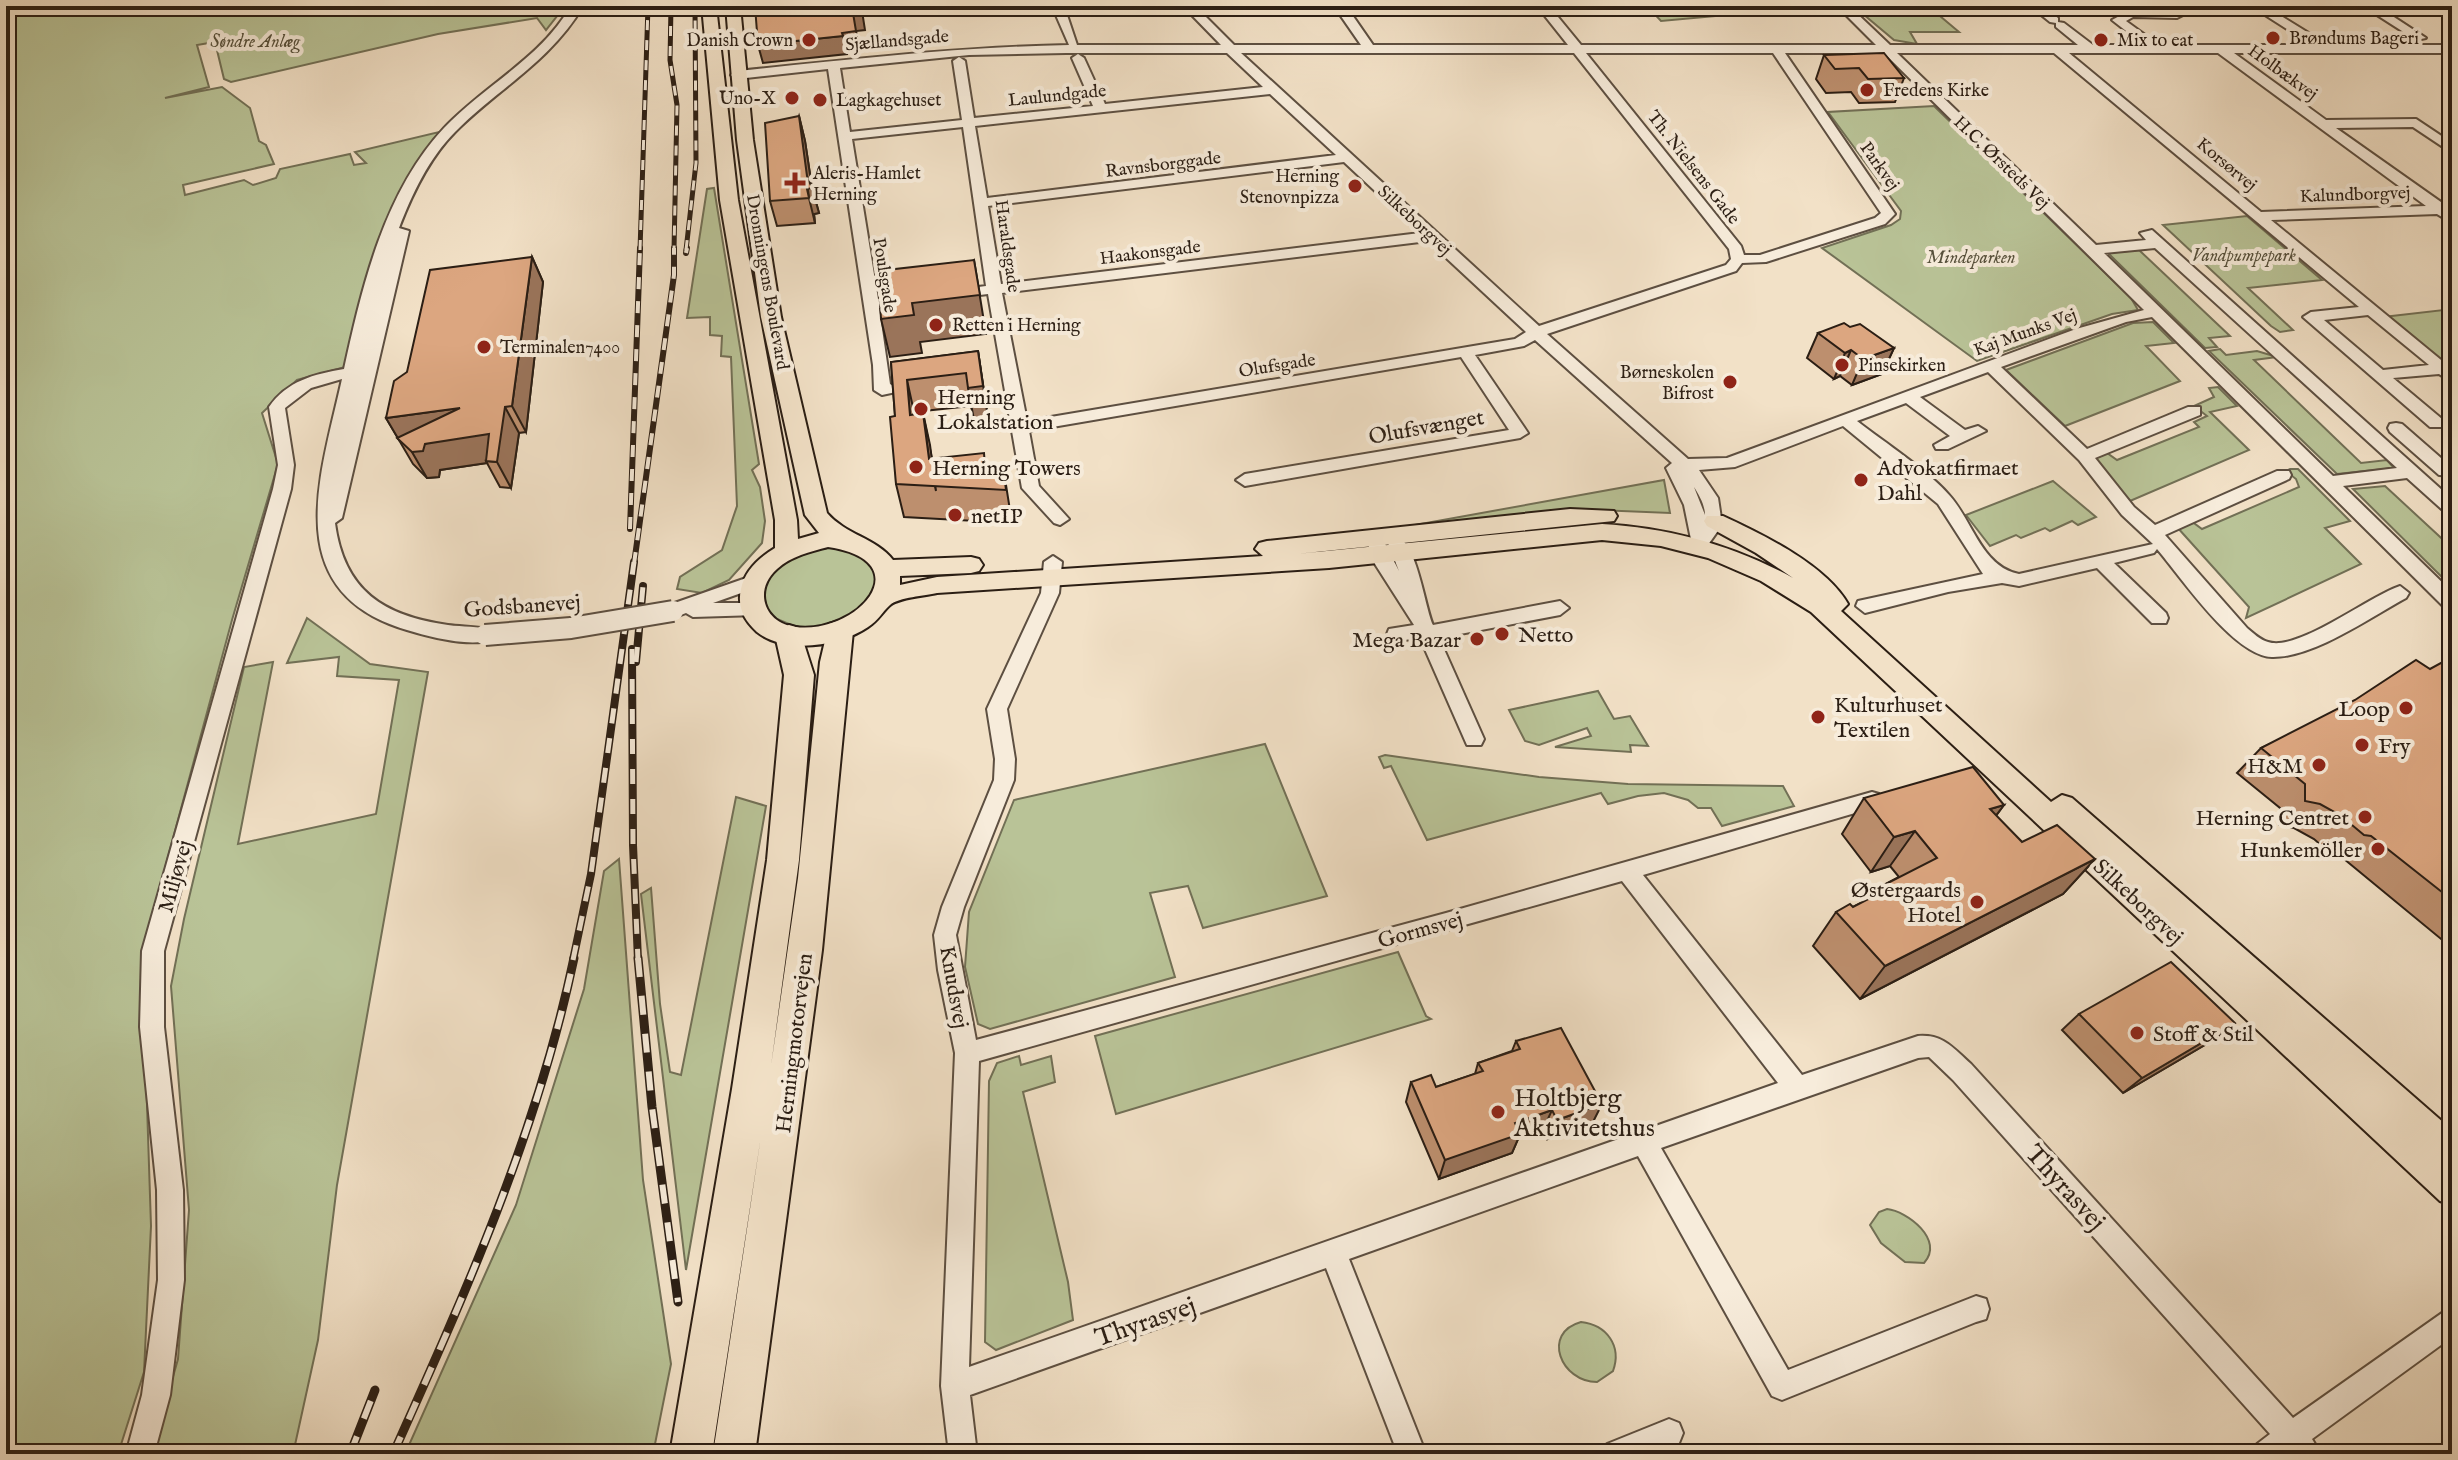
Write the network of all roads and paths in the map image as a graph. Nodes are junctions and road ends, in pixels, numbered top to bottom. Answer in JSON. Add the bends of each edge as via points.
{"nodes":[{"id":1,"x":577,"y":6,"type":"edge"},
{"id":2,"x":709,"y":6,"type":"edge"},
{"id":3,"x":733,"y":6,"type":"edge"},
{"id":4,"x":1058,"y":6,"type":"edge"},
{"id":5,"x":1189,"y":6,"type":"edge"},
{"id":6,"x":1340,"y":6,"type":"edge"},
{"id":7,"x":1543,"y":6,"type":"edge"},
{"id":8,"x":1843,"y":6,"type":"edge"},
{"id":9,"x":2036,"y":6,"type":"edge"},
{"id":10,"x":2147,"y":6,"type":"edge"},
{"id":11,"x":2166,"y":6,"type":"edge"},
{"id":12,"x":2257,"y":6,"type":"edge"},
{"id":13,"x":2369,"y":6,"type":"edge"},
{"id":14,"x":2130,"y":13,"type":"junction"},
{"id":15,"x":711,"y":29,"type":"junction"},
{"id":16,"x":2420,"y":38,"type":"dead end"},
{"id":17,"x":1073,"y":43,"type":"dead end"},
{"id":18,"x":1577,"y":48,"type":"junction"},
{"id":19,"x":1776,"y":48,"type":"junction"},
{"id":20,"x":1369,"y":49,"type":"junction"},
{"id":21,"x":1888,"y":49,"type":"junction"},
{"id":22,"x":2057,"y":49,"type":"junction"},
{"id":23,"x":2090,"y":49,"type":"junction"},
{"id":24,"x":2156,"y":49,"type":"junction"},
{"id":25,"x":2221,"y":49,"type":"junction"},
{"id":26,"x":2452,"y":49,"type":"edge"},
{"id":27,"x":1231,"y":50,"type":"junction"},
{"id":28,"x":2327,"y":50,"type":"junction"},
{"id":29,"x":1078,"y":58,"type":"dead end"},
{"id":30,"x":959,"y":61,"type":"dead end"},
{"id":31,"x":833,"y":63,"type":"junction"},
{"id":32,"x":737,"y":75,"type":"junction"},
{"id":33,"x":715,"y":90,"type":"junction"},
{"id":34,"x":1274,"y":90,"type":"junction"},
{"id":35,"x":1100,"y":108,"type":"junction"},
{"id":36,"x":969,"y":123,"type":"junction"},
{"id":37,"x":2324,"y":124,"type":"junction"},
{"id":38,"x":845,"y":136,"type":"junction"},
{"id":39,"x":2452,"y":149,"type":"edge"},
{"id":40,"x":1347,"y":158,"type":"junction"},
{"id":41,"x":982,"y":203,"type":"junction"},
{"id":42,"x":2448,"y":213,"type":"edge"},
{"id":43,"x":2259,"y":216,"type":"junction"},
{"id":44,"x":1432,"y":236,"type":"junction"},
{"id":45,"x":2093,"y":250,"type":"junction"},
{"id":46,"x":1738,"y":259,"type":"junction"},
{"id":47,"x":994,"y":289,"type":"junction"},
{"id":48,"x":871,"y":304,"type":"junction"},
{"id":49,"x":2371,"y":310,"type":"junction"},
{"id":50,"x":2156,"y":312,"type":"junction"},
{"id":51,"x":1537,"y":332,"type":"junction"},
{"id":52,"x":1466,"y":353,"type":"junction"},
{"id":53,"x":1989,"y":365,"type":"junction"},
{"id":54,"x":358,"y":372,"type":"junction"},
{"id":55,"x":2447,"y":373,"type":"edge"},
{"id":56,"x":2379,"y":375,"type":"junction"},
{"id":57,"x":890,"y":389,"type":"edge"},
{"id":58,"x":1908,"y":396,"type":"junction"},
{"id":59,"x":2194,"y":411,"type":"dead end"},
{"id":60,"x":1846,"y":420,"type":"junction"},
{"id":61,"x":2436,"y":423,"type":"dead end"},
{"id":62,"x":1019,"y":427,"type":"junction"},
{"id":63,"x":2396,"y":428,"type":"dead end"},
{"id":64,"x":1643,"y":431,"type":"junction"},
{"id":65,"x":1942,"y":445,"type":"dead end"},
{"id":66,"x":2085,"y":456,"type":"junction"},
{"id":67,"x":1729,"y":463,"type":"junction"},
{"id":68,"x":1686,"y":465,"type":"junction"},
{"id":69,"x":2452,"y":470,"type":"edge"},
{"id":70,"x":2411,"y":472,"type":"junction"},
{"id":71,"x":2283,"y":475,"type":"dead end"},
{"id":72,"x":1245,"y":480,"type":"dead end"},
{"id":73,"x":2330,"y":482,"type":"junction"},
{"id":74,"x":1705,"y":493,"type":"junction"},
{"id":75,"x":2452,"y":509,"type":"edge"},
{"id":76,"x":1570,"y":517,"type":"junction"},
{"id":77,"x":1060,"y":519,"type":"dead end"},
{"id":78,"x":1706,"y":532,"type":"junction"},
{"id":79,"x":848,"y":540,"type":"junction"},
{"id":80,"x":2150,"y":541,"type":"junction"},
{"id":81,"x":787,"y":549,"type":"junction"},
{"id":82,"x":1389,"y":549,"type":"junction"},
{"id":83,"x":1244,"y":553,"type":"junction"},
{"id":84,"x":2101,"y":561,"type":"junction"},
{"id":85,"x":886,"y":568,"type":"junction"},
{"id":86,"x":1054,"y":570,"type":"junction"},
{"id":87,"x":2002,"y":577,"type":"junction"},
{"id":88,"x":752,"y":582,"type":"junction"},
{"id":89,"x":2400,"y":593,"type":"dead end"},
{"id":90,"x":883,"y":597,"type":"junction"},
{"id":91,"x":2452,"y":603,"type":"edge"},
{"id":92,"x":1560,"y":608,"type":"dead end"},
{"id":93,"x":1853,"y":608,"type":"junction"},
{"id":94,"x":751,"y":610,"type":"junction"},
{"id":95,"x":673,"y":611,"type":"junction"},
{"id":96,"x":2159,"y":618,"type":"dead end"},
{"id":97,"x":839,"y":631,"type":"junction"},
{"id":98,"x":1427,"y":632,"type":"junction"},
{"id":99,"x":1396,"y":634,"type":"dead end"},
{"id":100,"x":789,"y":635,"type":"junction"},
{"id":101,"x":1474,"y":739,"type":"dead end"},
{"id":102,"x":1872,"y":800,"type":"edge"},
{"id":103,"x":1627,"y":871,"type":"junction"},
{"id":104,"x":967,"y":1053,"type":"junction"},
{"id":105,"x":1797,"y":1088,"type":"junction"},
{"id":106,"x":1645,"y":1144,"type":"junction"},
{"id":107,"x":2452,"y":1151,"type":"edge"},
{"id":108,"x":2452,"y":1189,"type":"edge"},
{"id":109,"x":1334,"y":1254,"type":"junction"},
{"id":110,"x":1976,"y":1309,"type":"dead end"},
{"id":111,"x":2452,"y":1320,"type":"edge"},
{"id":112,"x":955,"y":1386,"type":"junction"},
{"id":113,"x":1669,"y":1433,"type":"dead end"},
{"id":114,"x":2300,"y":1446,"type":"edge"},
{"id":115,"x":140,"y":1454,"type":"edge"},
{"id":116,"x":691,"y":1454,"type":"edge"},
{"id":117,"x":734,"y":1454,"type":"edge"},
{"id":118,"x":963,"y":1454,"type":"edge"},
{"id":119,"x":1412,"y":1454,"type":"edge"},
{"id":120,"x":1617,"y":1454,"type":"edge"},
{"id":121,"x":2267,"y":1454,"type":"edge"}],
"edges":[{"from":1,"to":54,"type":"street","name":"Godsbanevej","via":[[546,48],[452,127],[421,168],[407,195],[390,284]]},
{"from":2,"to":15,"type":"main road","name":"Dronningens Boulevard"},
{"from":3,"to":32,"type":"main road","name":"Dronningens Boulevard"},
{"from":4,"to":17,"type":"street"},
{"from":5,"to":27,"type":"street","name":"Silkeborgvej"},
{"from":6,"to":20,"type":"street"},
{"from":7,"to":18,"type":"street","name":"Th. Nielsens Gade"},
{"from":8,"to":21,"type":"street","name":"H.C. Ørsteds Vej"},
{"from":9,"to":23,"type":"street"},
{"from":10,"to":14,"type":"street"},
{"from":11,"to":14,"type":"street","via":[[2177,15]]},
{"from":12,"to":28,"type":"street"},
{"from":13,"to":16,"type":"street"},
{"from":14,"to":24,"type":"street","via":[[2118,20]]},
{"from":15,"to":32,"type":"main road","via":[[720,42],[725,68]]},
{"from":15,"to":33,"type":"main road","name":"Dronningens Boulevard"},
{"from":18,"to":19,"type":"street","name":"Sjællandsgade"},
{"from":18,"to":20,"type":"street","name":"Sjællandsgade"},
{"from":18,"to":46,"type":"street","name":"Th. Nielsens Gade","via":[[1736,249]]},
{"from":19,"to":21,"type":"street","name":"Sjællandsgade"},
{"from":19,"to":46,"type":"street","name":"Parkvej","via":[[1888,214],[1773,256]]},
{"from":20,"to":27,"type":"street","name":"Sjællandsgade"},
{"from":21,"to":22,"type":"street","name":"Sjællandsgade"},
{"from":21,"to":45,"type":"street","name":"H.C. Ørsteds Vej"},
{"from":22,"to":23,"type":"street","name":"Sjællandsgade"},
{"from":22,"to":43,"type":"street","name":"Korsørvej"},
{"from":23,"to":24,"type":"street","name":"Sjællandsgade"},
{"from":24,"to":25,"type":"street","name":"Sjællandsgade"},
{"from":25,"to":28,"type":"street","name":"Sjællandsgade"},
{"from":25,"to":37,"type":"street","name":"Holbækvej"},
{"from":26,"to":28,"type":"street","name":"Sjællandsgade"},
{"from":27,"to":31,"type":"street","name":"Sjællandsgade","via":[[969,51]]},
{"from":27,"to":34,"type":"street","name":"Silkeborgvej"},
{"from":29,"to":35,"type":"street"},
{"from":30,"to":36,"type":"street","name":"Haraldsgade"},
{"from":31,"to":32,"type":"street","name":"Sjællandsgade"},
{"from":31,"to":38,"type":"street","name":"Poulsgade"},
{"from":32,"to":33,"type":"main road","via":[[724,79]]},
{"from":32,"to":79,"type":"main road","name":"Dronningens Boulevard","via":[[771,317],[816,515]]},
{"from":33,"to":81,"type":"main road","name":"Dronningens Boulevard","via":[[738,264]]},
{"from":34,"to":35,"type":"street","name":"Laulundgade"},
{"from":34,"to":40,"type":"street","name":"Silkeborgvej"},
{"from":35,"to":36,"type":"street","name":"Laulundgade"},
{"from":36,"to":38,"type":"street","name":"Laulundgade"},
{"from":36,"to":41,"type":"street","name":"Haraldsgade"},
{"from":37,"to":39,"type":"street","name":"Holbækvej","via":[[2416,123]]},
{"from":37,"to":42,"type":"street","name":"Holbækvej"},
{"from":38,"to":48,"type":"street","name":"Poulsgade"},
{"from":40,"to":41,"type":"street","name":"Ravnsborggade"},
{"from":40,"to":44,"type":"street","name":"Silkeborgvej"},
{"from":41,"to":47,"type":"street","name":"Haraldsgade"},
{"from":42,"to":43,"type":"street","name":"Kalundborgvej"},
{"from":43,"to":49,"type":"street","name":"Korsørvej"},
{"from":44,"to":47,"type":"street","name":"Haakonsgade"},
{"from":44,"to":51,"type":"street","name":"Silkeborgvej"},
{"from":45,"to":50,"type":"street","name":"H.C. Ørsteds Vej"},
{"from":45,"to":70,"type":"street","via":[[2152,238]]},
{"from":46,"to":51,"type":"street","name":"Th. Nielsens Gade","via":[[1731,268]]},
{"from":47,"to":48,"type":"street","name":"Haakonsgade"},
{"from":47,"to":62,"type":"street","name":"Haraldsgade"},
{"from":48,"to":57,"type":"street","name":"Poulsgade","via":[[882,390]]},
{"from":49,"to":55,"type":"street","name":"Korsørvej"},
{"from":49,"to":56,"type":"street","via":[[2311,317]]},
{"from":50,"to":53,"type":"street","name":"Kaj Munks Vej","via":[[2123,318]]},
{"from":50,"to":73,"type":"street","name":"H.C. Ørsteds Vej"},
{"from":51,"to":52,"type":"street","name":"Olufsgade","via":[[1519,343]]},
{"from":51,"to":64,"type":"street","name":"Silkeborgvej"},
{"from":52,"to":62,"type":"street","name":"Olufsgade"},
{"from":52,"to":72,"type":"street","name":"Olufsvænget","via":[[1520,433]]},
{"from":53,"to":58,"type":"street","name":"Kaj Munks Vej"},
{"from":53,"to":66,"type":"street"},
{"from":54,"to":95,"type":"street","name":"Godsbanevej","bridge":true,"via":[[329,533],[338,571],[363,601],[417,626],[485,635]]},
{"from":54,"to":115,"type":"street","name":"Miljøvej","via":[[295,388],[277,407],[285,445],[282,489],[153,951],[152,1027],[170,1190],[171,1280],[156,1395]]},
{"from":55,"to":56,"type":"street","name":"Korsørvej"},
{"from":56,"to":61,"type":"street"},
{"from":58,"to":60,"type":"street","name":"Kaj Munks Vej"},
{"from":58,"to":65,"type":"street","via":[[1971,434]]},
{"from":59,"to":66,"type":"street"},
{"from":60,"to":67,"type":"street","name":"Kaj Munks Vej"},
{"from":60,"to":87,"type":"street","via":[[1944,500],[1988,568]]},
{"from":62,"to":77,"type":"street","name":"Haraldsgade","via":[[1031,488]]},
{"from":63,"to":69,"type":"street","via":[[2445,471]]},
{"from":64,"to":68,"type":"street","name":"Silkeborgvej"},
{"from":64,"to":78,"type":"street","name":"Silkeborgvej","via":[[1682,479]]},
{"from":66,"to":80,"type":"street"},
{"from":67,"to":68,"type":"street","name":"Kaj Munks Vej"},
{"from":67,"to":74,"type":"street"},
{"from":68,"to":74,"type":"street","name":"Silkeborgvej"},
{"from":70,"to":73,"type":"street"},
{"from":70,"to":75,"type":"street"},
{"from":71,"to":80,"type":"street"},
{"from":73,"to":91,"type":"street","name":"H.C. Ørsteds Vej"},
{"from":74,"to":78,"type":"street","name":"Silkeborgvej"},
{"from":76,"to":78,"type":"main road","name":"Silkeborgvej","via":[[1633,516]]},
{"from":76,"to":82,"type":"main road","name":"Silkeborgvej"},
{"from":76,"to":83,"type":"main road","name":"Silkeborgvej"},
{"from":78,"to":82,"type":"main road","name":"Silkeborgvej","via":[[1602,532]]},
{"from":78,"to":93,"type":"main road","name":"Silkeborgvej","via":[[1764,544]]},
{"from":78,"to":108,"type":"main road","name":"Silkeborgvej","via":[[1820,606]]},
{"from":79,"to":81,"type":"main road","via":[[817,540]]},
{"from":79,"to":85,"type":"main road","via":[[872,550]]},
{"from":80,"to":84,"type":"street"},
{"from":80,"to":89,"type":"street","via":[[2240,633],[2271,650],[2302,643]]},
{"from":81,"to":88,"type":"main road"},
{"from":82,"to":83,"type":"main road","name":"Silkeborgvej"},
{"from":82,"to":86,"type":"main road","name":"Silkeborgvej"},
{"from":82,"to":98,"type":"street","via":[[1408,601]]},
{"from":83,"to":86,"type":"main road","name":"Silkeborgvej"},
{"from":84,"to":87,"type":"street","via":[[2019,580]]},
{"from":84,"to":96,"type":"street"},
{"from":85,"to":86,"type":"main road","name":"Silkeborgvej"},
{"from":85,"to":90,"type":"main road"},
{"from":86,"to":90,"type":"main road","name":"Silkeborgvej"},
{"from":86,"to":104,"type":"street","name":"Knudsvej","via":[[1036,628],[997,709],[1004,780],[945,935]]},
{"from":87,"to":93,"type":"street"},
{"from":88,"to":94,"type":"main road"},
{"from":88,"to":95,"type":"street","name":"Godsbanevej"},
{"from":90,"to":97,"type":"main road","via":[[870,613]]},
{"from":92,"to":98,"type":"street"},
{"from":93,"to":107,"type":"main road","name":"Silkeborgvej"},
{"from":94,"to":95,"type":"street","name":"Godsbanevej"},
{"from":94,"to":100,"type":"main road","via":[[765,626]]},
{"from":97,"to":100,"type":"main road"},
{"from":97,"to":117,"type":"highway","name":"Herningmotorvejen","via":[[790,1067]]},
{"from":98,"to":99,"type":"street"},
{"from":98,"to":101,"type":"street"},
{"from":100,"to":116,"type":"highway","name":"Herningmotorvejen","via":[[799,675],[783,860]]},
{"from":102,"to":103,"type":"street","name":"Gormsvej"},
{"from":103,"to":104,"type":"street","name":"Gormsvej"},
{"from":103,"to":105,"type":"street"},
{"from":104,"to":112,"type":"street","name":"Knudsvej"},
{"from":105,"to":106,"type":"street","name":"Thyrasvej"},
{"from":105,"to":114,"type":"street","name":"Thyrasvej","via":[[1934,1046]]},
{"from":106,"to":109,"type":"street","name":"Thyrasvej"},
{"from":106,"to":110,"type":"street","via":[[1782,1386]]},
{"from":109,"to":112,"type":"street","name":"Thyrasvej"},
{"from":109,"to":119,"type":"street"},
{"from":111,"to":114,"type":"street"},
{"from":112,"to":118,"type":"street","name":"Knudsvej"},
{"from":113,"to":120,"type":"street"},
{"from":114,"to":121,"type":"street"}]}
